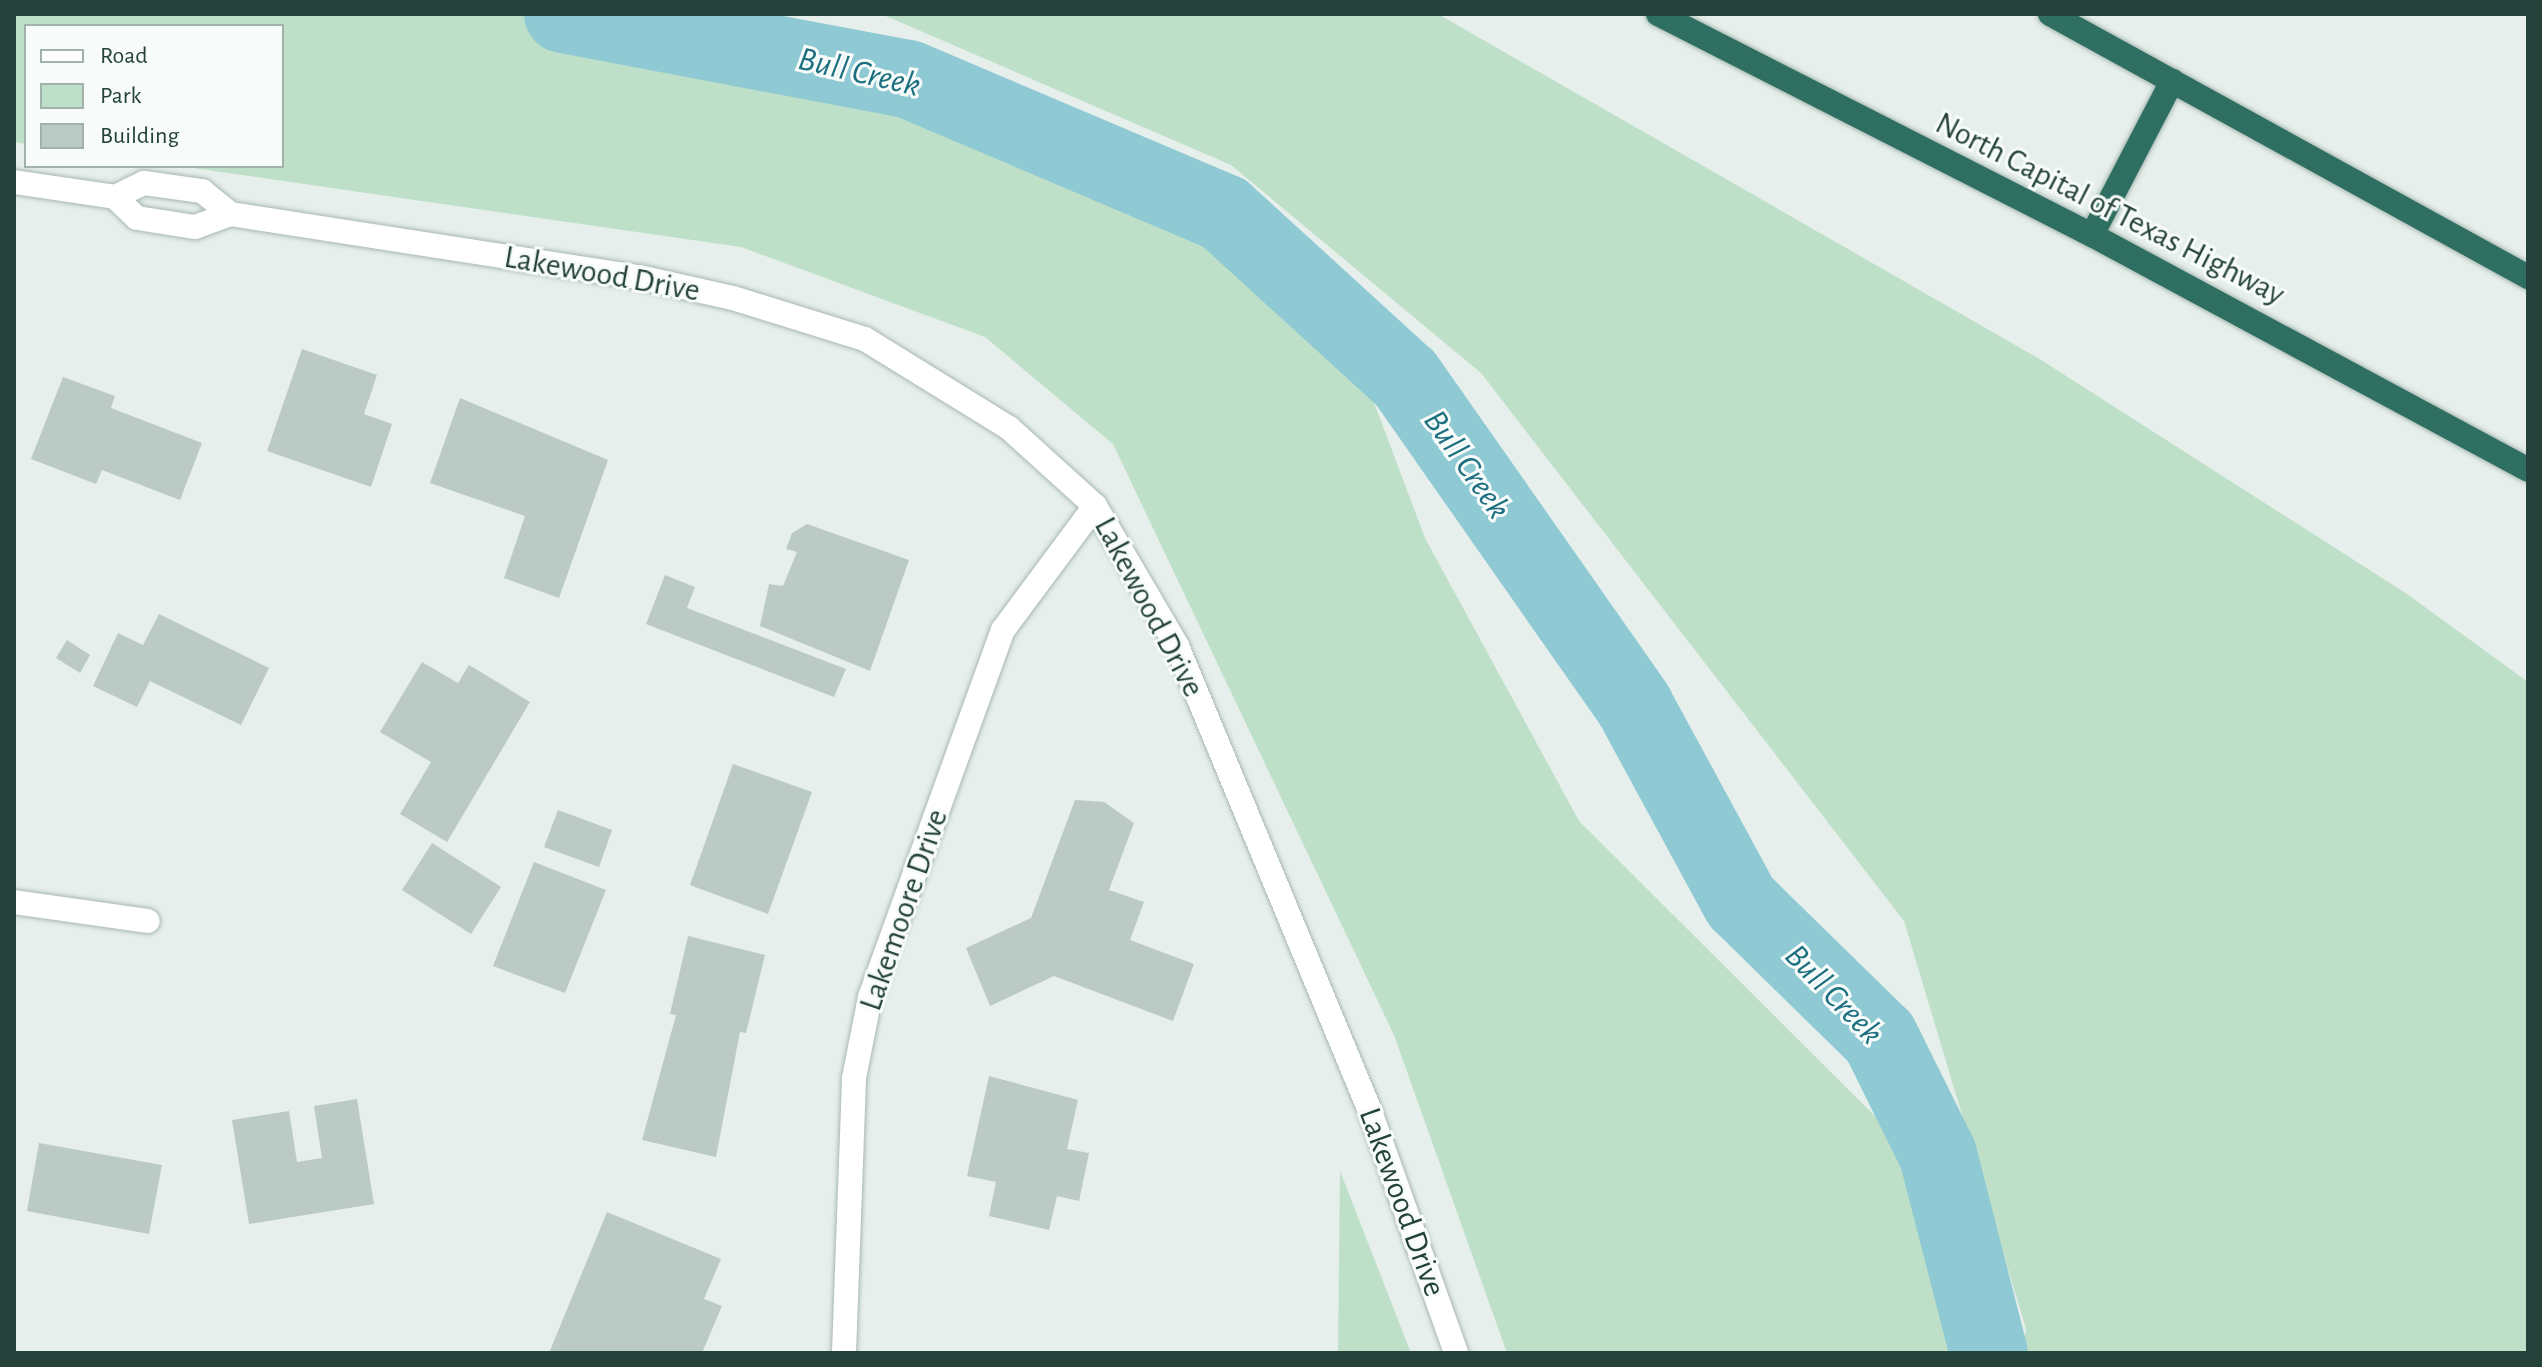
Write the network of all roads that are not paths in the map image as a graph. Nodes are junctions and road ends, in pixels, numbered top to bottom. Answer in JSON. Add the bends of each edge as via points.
{"nodes":[{"id":1,"x":1658,"y":14,"type":"edge"},
{"id":2,"x":2050,"y":14,"type":"edge"},
{"id":3,"x":2172,"y":81,"type":"junction"},
{"id":4,"x":14,"y":182,"type":"edge"},
{"id":5,"x":115,"y":197,"type":"junction"},
{"id":6,"x":230,"y":214,"type":"junction"},
{"id":7,"x":2092,"y":235,"type":"junction"},
{"id":8,"x":2528,"y":277,"type":"edge"},
{"id":9,"x":2528,"y":470,"type":"edge"},
{"id":10,"x":1095,"y":506,"type":"junction"},
{"id":11,"x":14,"y":902,"type":"edge"},
{"id":12,"x":148,"y":921,"type":"dead end"},
{"id":13,"x":844,"y":1353,"type":"edge"},
{"id":14,"x":1456,"y":1353,"type":"edge"}],
"edges":[{"from":1,"to":7,"type":"highway","name":"North Capital of Texas Highway"},
{"from":2,"to":3,"type":"highway"},
{"from":3,"to":7,"type":"highway"},
{"from":3,"to":8,"type":"highway"},
{"from":4,"to":5,"type":"street","name":"Lakewood Drive"},
{"from":5,"to":6,"type":"street","name":"Lakewood Drive","via":[[137,218],[195,227]]},
{"from":5,"to":6,"type":"street","name":"Lakewood Drive","via":[[144,183],[202,191]]},
{"from":6,"to":10,"type":"street","name":"Lakewood Drive","via":[[639,277],[865,339],[1009,428]]},
{"from":7,"to":9,"type":"highway","name":"North Capital of Texas Highway"},
{"from":10,"to":13,"type":"street","name":"Lakemoore Drive","via":[[1003,630],[870,997],[854,1078]]},
{"from":10,"to":14,"type":"street","name":"Lakewood Drive","via":[[1177,646],[1370,1111]]},
{"from":11,"to":12,"type":"street"}]}
